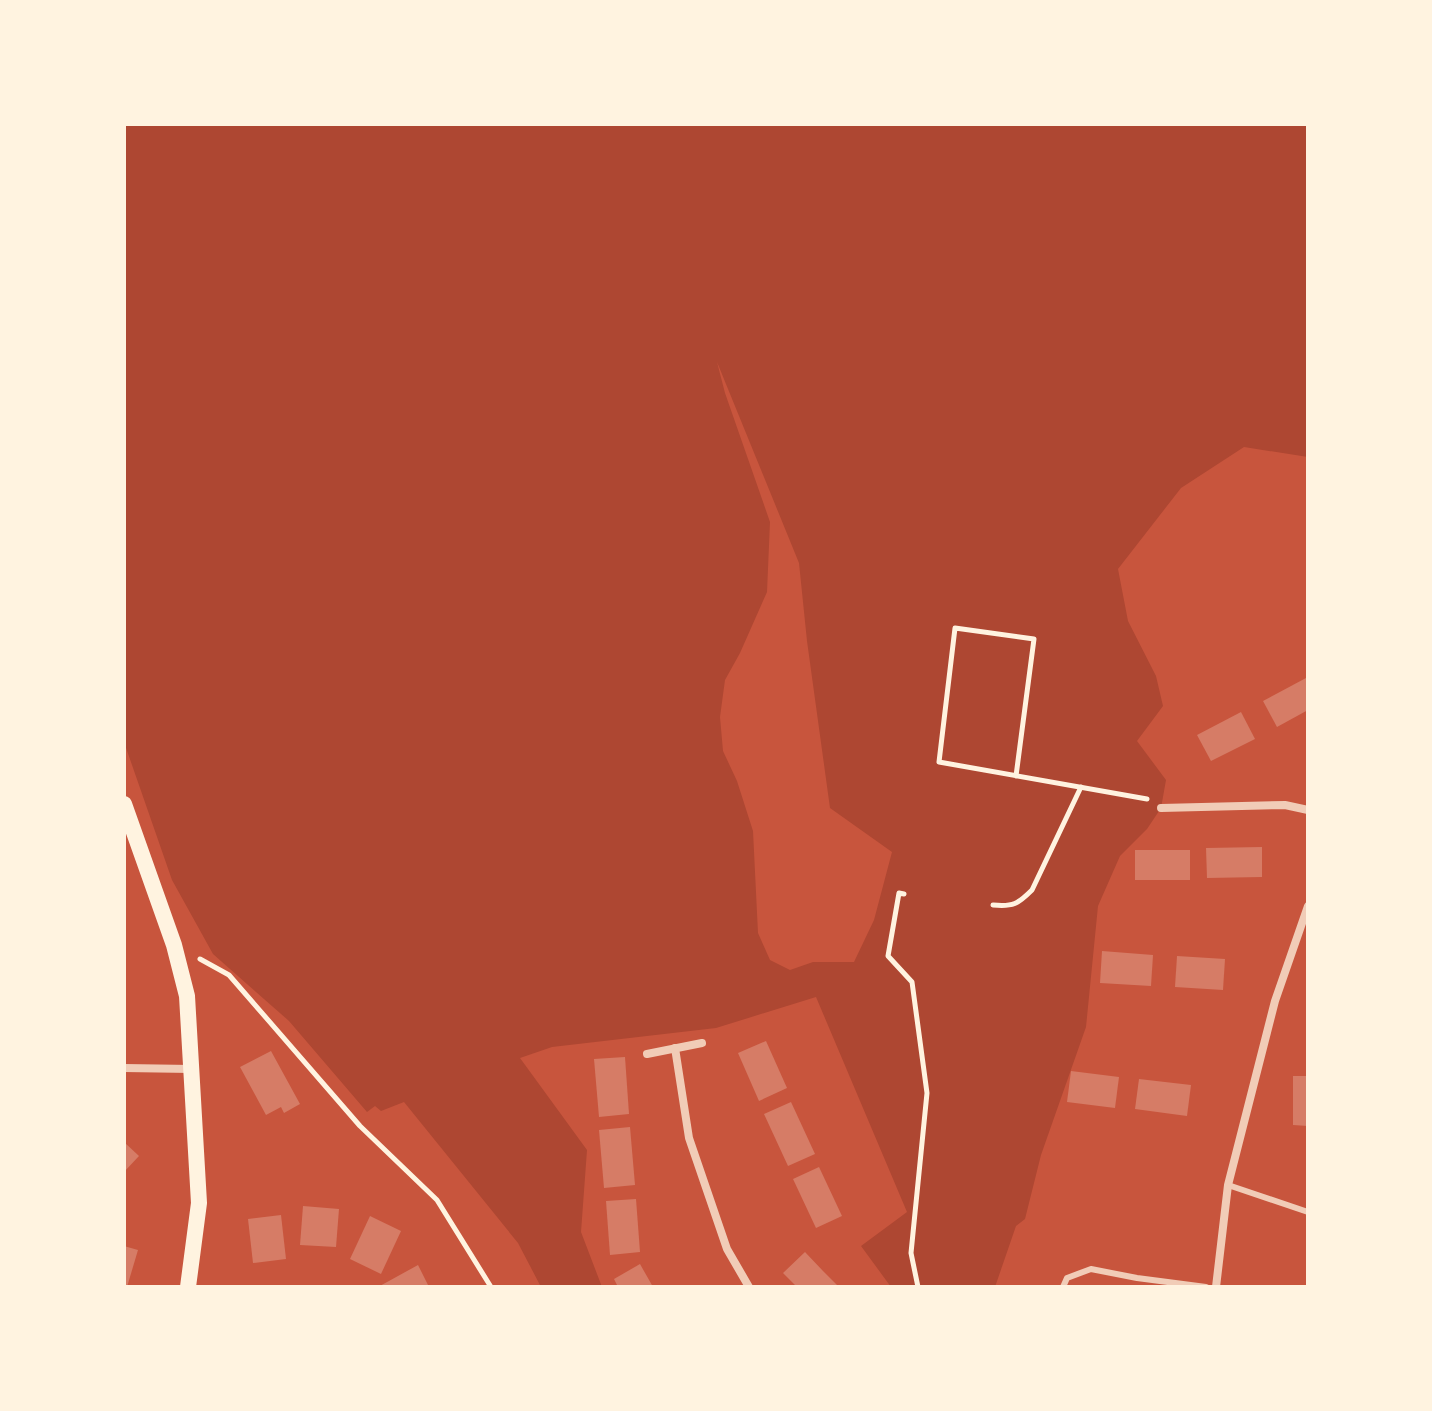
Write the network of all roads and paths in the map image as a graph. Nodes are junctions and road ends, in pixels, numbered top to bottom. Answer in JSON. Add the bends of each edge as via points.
{"nodes":[{"id":1,"x":1016,"y":776,"type":"junction"},
{"id":2,"x":1081,"y":787,"type":"junction"},
{"id":3,"x":124,"y":804,"type":"edge"},
{"id":4,"x":1161,"y":808,"type":"joint"},
{"id":5,"x":1308,"y":810,"type":"edge"},
{"id":6,"x":904,"y":894,"type":"dead end"},
{"id":7,"x":993,"y":905,"type":"dead end"},
{"id":8,"x":1308,"y":906,"type":"edge"},
{"id":9,"x":174,"y":945,"type":"junction"},
{"id":10,"x":702,"y":1043,"type":"dead end"},
{"id":11,"x":675,"y":1048,"type":"junction"},
{"id":12,"x":647,"y":1054,"type":"dead end"},
{"id":13,"x":124,"y":1068,"type":"edge"},
{"id":14,"x":192,"y":1069,"type":"junction"},
{"id":15,"x":1228,"y":1185,"type":"junction"},
{"id":16,"x":1308,"y":1212,"type":"edge"},
{"id":17,"x":1137,"y":1278,"type":"junction"},
{"id":18,"x":188,"y":1287,"type":"edge"},
{"id":19,"x":491,"y":1287,"type":"edge"},
{"id":20,"x":749,"y":1287,"type":"edge"},
{"id":21,"x":918,"y":1287,"type":"edge"},
{"id":22,"x":1063,"y":1287,"type":"edge"},
{"id":23,"x":1137,"y":1287,"type":"edge"},
{"id":24,"x":1206,"y":1287,"type":"edge"},
{"id":25,"x":1216,"y":1287,"type":"edge"}],
"edges":[{"from":1,"to":1,"type":"path","via":[[1034,639],[955,628],[939,762]]},
{"from":1,"to":2,"type":"path"},
{"from":2,"to":4,"type":"path","via":[[1150,800]]},
{"from":2,"to":7,"type":"path","via":[[1032,890],[1020,902]]},
{"from":3,"to":9,"type":"main road"},
{"from":4,"to":5,"type":"street","via":[[1285,805]]},
{"from":6,"to":21,"type":"path","via":[[899,893],[888,956],[912,982],[927,1093],[911,1253]]},
{"from":8,"to":15,"type":"street","via":[[1275,1001]]},
{"from":9,"to":14,"type":"main road","via":[[187,996]]},
{"from":9,"to":19,"type":"path","via":[[229,975],[360,1126],[437,1200]]},
{"from":10,"to":11,"type":"street"},
{"from":11,"to":12,"type":"street"},
{"from":11,"to":20,"type":"street","via":[[689,1138],[727,1249]]},
{"from":13,"to":14,"type":"street"},
{"from":14,"to":18,"type":"main road","via":[[199,1203]]},
{"from":15,"to":16,"type":"lane"},
{"from":15,"to":25,"type":"street"},
{"from":17,"to":22,"type":"lane","via":[[1091,1269],[1067,1278]]},
{"from":17,"to":23,"type":"lane"},
{"from":17,"to":24,"type":"lane"}]}
